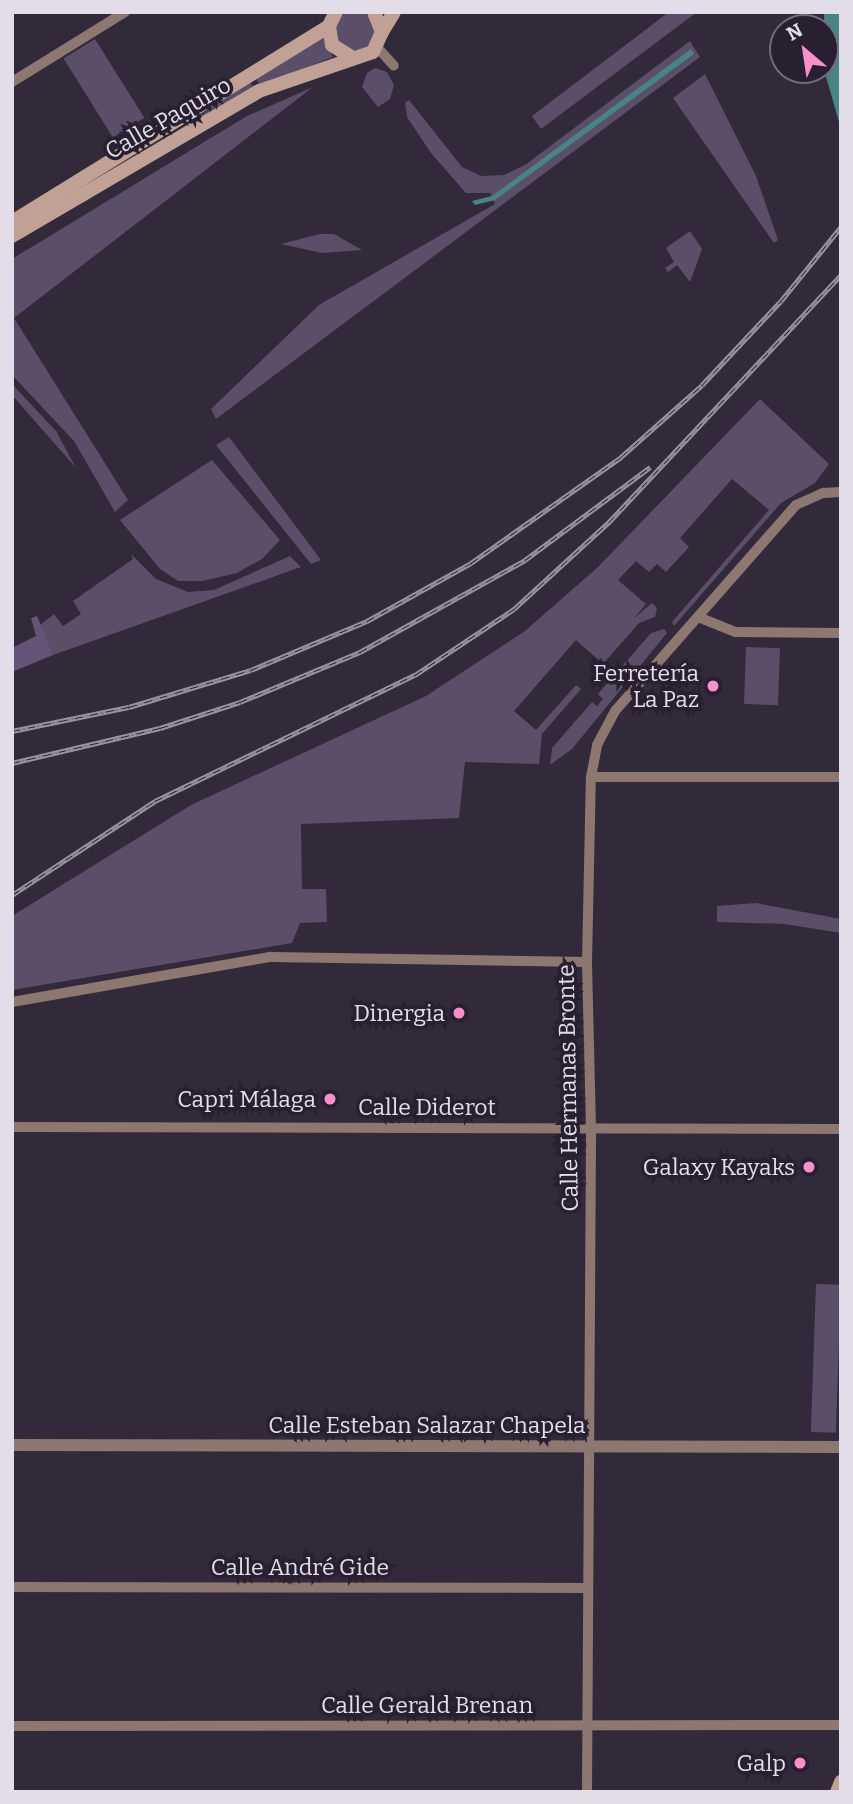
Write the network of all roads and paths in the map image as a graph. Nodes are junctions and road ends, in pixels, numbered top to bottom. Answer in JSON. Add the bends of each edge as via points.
{"nodes":[{"id":1,"x":125,"y":12,"type":"edge"},
{"id":2,"x":336,"y":12,"type":"edge"},
{"id":3,"x":374,"y":12,"type":"edge"},
{"id":4,"x":394,"y":12,"type":"edge"},
{"id":5,"x":329,"y":26,"type":"junction"},
{"id":6,"x":382,"y":32,"type":"junction"},
{"id":7,"x":377,"y":47,"type":"junction"},
{"id":8,"x":355,"y":58,"type":"junction"},
{"id":9,"x":394,"y":66,"type":"dead end"},
{"id":10,"x":12,"y":82,"type":"edge"},
{"id":11,"x":12,"y":222,"type":"edge"},
{"id":12,"x":12,"y":236,"type":"edge"},
{"id":13,"x":841,"y":492,"type":"edge"},
{"id":14,"x":698,"y":617,"type":"junction"},
{"id":15,"x":841,"y":633,"type":"edge"},
{"id":16,"x":591,"y":777,"type":"junction"},
{"id":17,"x":841,"y":777,"type":"edge"},
{"id":18,"x":587,"y":962,"type":"junction"},
{"id":19,"x":12,"y":1002,"type":"edge"},
{"id":20,"x":12,"y":1127,"type":"edge"},
{"id":21,"x":591,"y":1128,"type":"junction"},
{"id":22,"x":841,"y":1129,"type":"edge"},
{"id":23,"x":12,"y":1445,"type":"edge"},
{"id":24,"x":589,"y":1446,"type":"junction"},
{"id":25,"x":841,"y":1447,"type":"edge"},
{"id":26,"x":12,"y":1587,"type":"edge"},
{"id":27,"x":588,"y":1588,"type":"junction"},
{"id":28,"x":841,"y":1725,"type":"edge"},
{"id":29,"x":12,"y":1726,"type":"edge"},
{"id":30,"x":588,"y":1726,"type":"junction"},
{"id":31,"x":841,"y":1782,"type":"edge"},
{"id":32,"x":587,"y":1792,"type":"edge"},
{"id":33,"x":837,"y":1792,"type":"edge"}],
"edges":[{"from":1,"to":10,"type":"street"},
{"from":2,"to":5,"type":"main road"},
{"from":3,"to":6,"type":"main road"},
{"from":4,"to":6,"type":"main road"},
{"from":5,"to":8,"type":"main road","via":[[332,44]]},
{"from":5,"to":11,"type":"main road","name":"Calle Paquiro"},
{"from":6,"to":7,"type":"main road"},
{"from":7,"to":8,"type":"main road","name":"Calle Paquiro"},
{"from":7,"to":9,"type":"street"},
{"from":8,"to":12,"type":"main road","name":"Calle Paquiro","via":[[258,91]]},
{"from":13,"to":14,"type":"street","name":"Calle Hermanas Bronte","via":[[823,492],[796,505]]},
{"from":14,"to":15,"type":"street","via":[[735,632]]},
{"from":14,"to":16,"type":"street","name":"Calle Hermanas Bronte","via":[[615,711],[597,744]]},
{"from":16,"to":17,"type":"street"},
{"from":16,"to":18,"type":"street","name":"Calle Hermanas Bronte"},
{"from":18,"to":19,"type":"street","via":[[271,957]]},
{"from":18,"to":21,"type":"street","name":"Calle Hermanas Bronte"},
{"from":20,"to":21,"type":"street","name":"Calle Diderot"},
{"from":21,"to":22,"type":"street","name":"Calle Diderot"},
{"from":21,"to":24,"type":"street","name":"Calle Hermanas Bronte"},
{"from":23,"to":24,"type":"street","name":"Calle Esteban Salazar Chapela"},
{"from":24,"to":25,"type":"street","name":"Calle Esteban Salazar Chapela"},
{"from":24,"to":27,"type":"street","name":"Calle Hermanas Bronte"},
{"from":26,"to":27,"type":"street","name":"Calle André Gide"},
{"from":27,"to":30,"type":"street","name":"Calle Hermanas Bronte"},
{"from":28,"to":30,"type":"street","name":"Calle Gerald Brenan"},
{"from":29,"to":30,"type":"street","name":"Calle Gerald Brenan"},
{"from":30,"to":32,"type":"street","name":"Calle Hermanas Bronte"},
{"from":31,"to":33,"type":"main road"}]}
